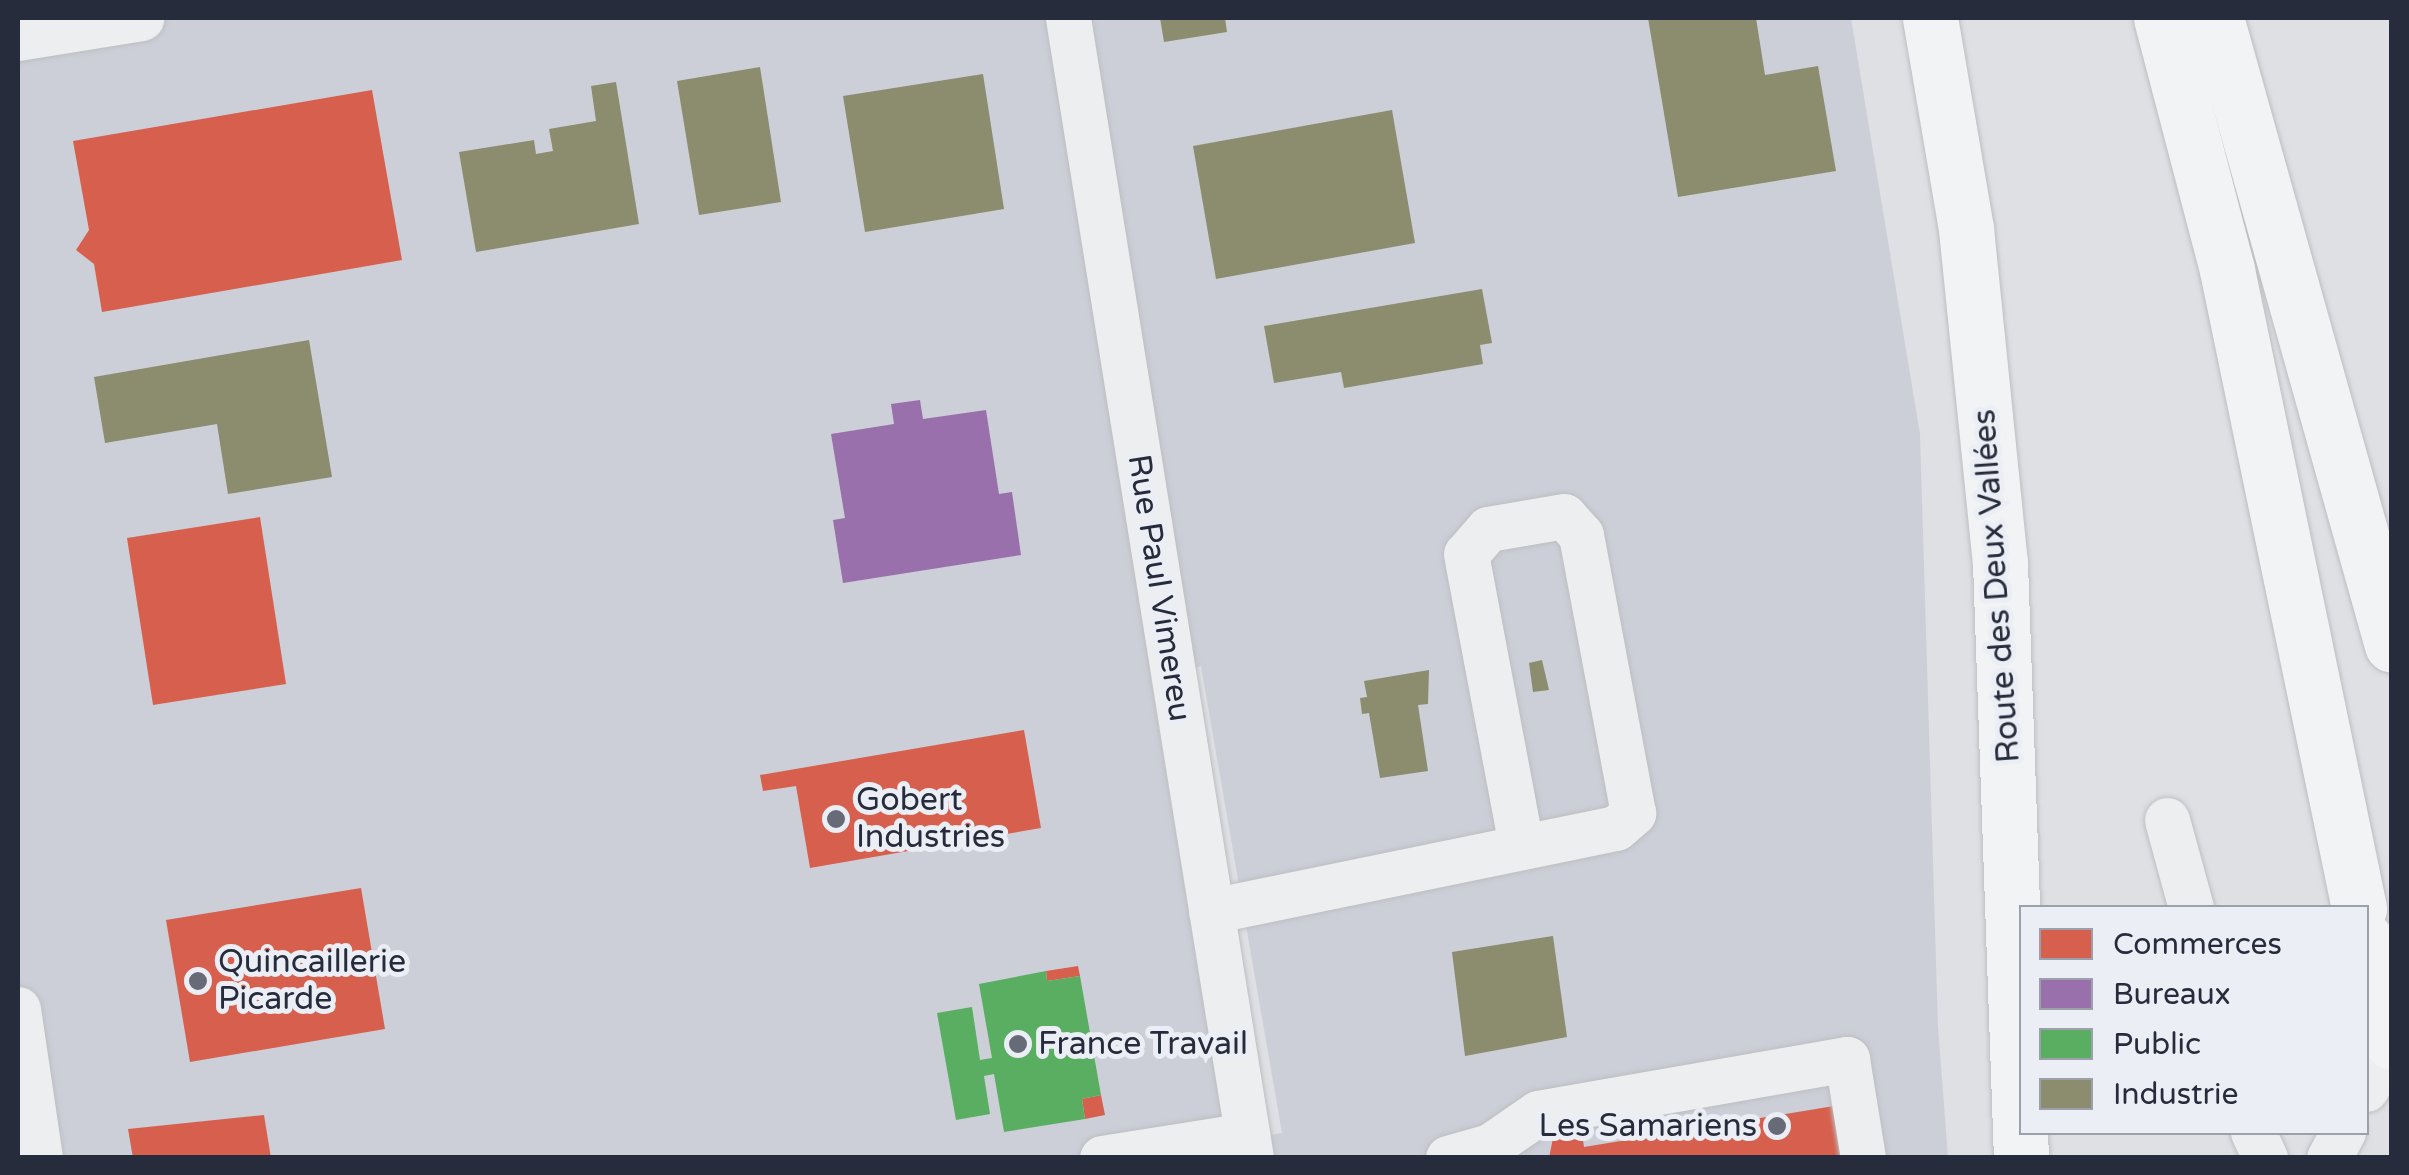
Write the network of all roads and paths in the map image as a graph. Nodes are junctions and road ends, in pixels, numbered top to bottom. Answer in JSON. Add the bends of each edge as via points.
{"nodes":[{"id":1,"x":140,"y":18,"type":"edge"},
{"id":2,"x":1068,"y":18,"type":"edge"},
{"id":3,"x":1930,"y":18,"type":"edge"},
{"id":4,"x":2161,"y":18,"type":"edge"},
{"id":5,"x":2216,"y":18,"type":"edge"},
{"id":6,"x":18,"y":38,"type":"edge"},
{"id":7,"x":2392,"y":645,"type":"edge"},
{"id":8,"x":2167,"y":820,"type":"dead end"},
{"id":9,"x":1521,"y":846,"type":"junction"},
{"id":10,"x":2190,"y":905,"type":"edge"},
{"id":11,"x":2358,"y":905,"type":"edge"},
{"id":12,"x":1210,"y":911,"type":"junction"},
{"id":13,"x":2369,"y":952,"type":"edge"},
{"id":14,"x":18,"y":1009,"type":"edge"},
{"id":15,"x":2392,"y":1042,"type":"edge"},
{"id":16,"x":2369,"y":1083,"type":"edge"},
{"id":17,"x":2019,"y":1101,"type":"edge"},
{"id":18,"x":2254,"y":1135,"type":"edge"},
{"id":19,"x":2342,"y":1135,"type":"edge"},
{"id":20,"x":1249,"y":1146,"type":"edge"},
{"id":21,"x":40,"y":1158,"type":"edge"},
{"id":22,"x":1102,"y":1158,"type":"edge"},
{"id":23,"x":1448,"y":1158,"type":"edge"},
{"id":24,"x":1863,"y":1158,"type":"edge"},
{"id":25,"x":2265,"y":1158,"type":"edge"},
{"id":26,"x":2330,"y":1158,"type":"edge"}],
"edges":[{"from":1,"to":6,"type":"street"},
{"from":2,"to":12,"type":"street","name":"Rue Paul Vimereu"},
{"from":3,"to":17,"type":"main road","name":"Route des Deux Vallées","via":[[1966,229],[2000,563]]},
{"from":4,"to":11,"type":"main road","via":[[2227,270]]},
{"from":5,"to":7,"type":"main road"},
{"from":8,"to":10,"type":"street"},
{"from":9,"to":9,"type":"street","via":[[1616,828],[1633,813],[1580,535],[1564,516],[1488,528],[1466,554]]},
{"from":9,"to":12,"type":"street"},
{"from":12,"to":20,"type":"street","name":"Rue Paul Vimereu"},
{"from":13,"to":15,"type":"main road"},
{"from":14,"to":21,"type":"street"},
{"from":15,"to":16,"type":"street"},
{"from":18,"to":25,"type":"street"},
{"from":19,"to":26,"type":"street"},
{"from":20,"to":22,"type":"street"},
{"from":23,"to":24,"type":"street","via":[[1490,1146],[1538,1113],[1847,1059]]}]}
